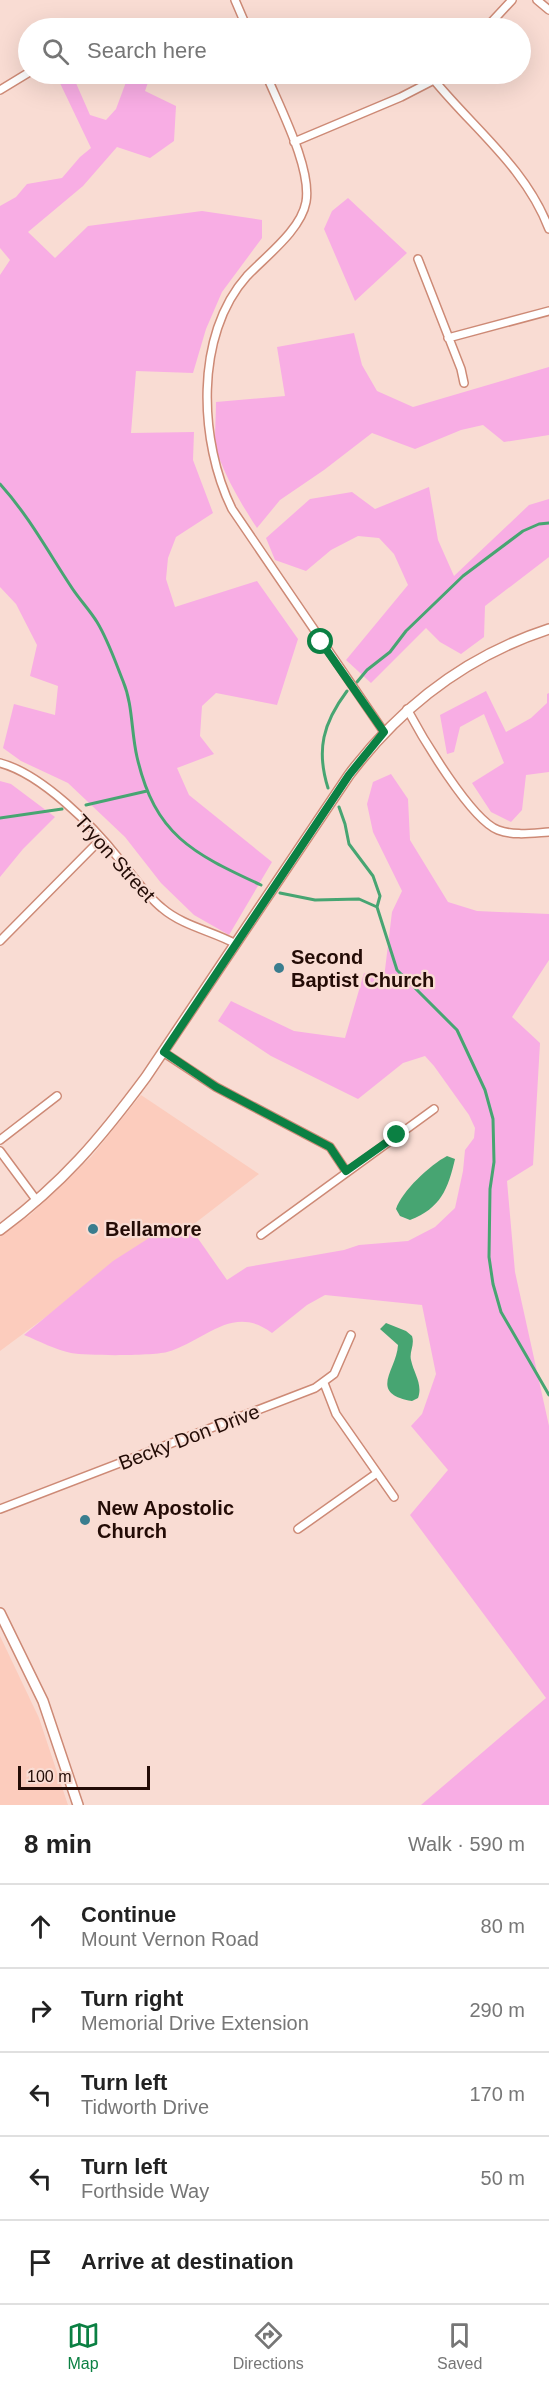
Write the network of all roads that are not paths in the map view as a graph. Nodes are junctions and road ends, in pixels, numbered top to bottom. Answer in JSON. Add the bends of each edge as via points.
{"nodes":[{"id":1,"x":235,"y":0,"type":"edge"},
{"id":2,"x":512,"y":0,"type":"edge"},
{"id":3,"x":537,"y":0,"type":"edge"},
{"id":4,"x":549,"y":10,"type":"edge"},
{"id":5,"x":243,"y":18,"type":"edge"},
{"id":6,"x":495,"y":18,"type":"edge"},
{"id":7,"x":18,"y":79,"type":"edge"},
{"id":8,"x":270,"y":84,"type":"edge"},
{"id":9,"x":427,"y":84,"type":"edge"},
{"id":10,"x":438,"y":84,"type":"edge"},
{"id":11,"x":0,"y":90,"type":"edge"},
{"id":12,"x":294,"y":142,"type":"junction"},
{"id":13,"x":549,"y":229,"type":"edge"},
{"id":14,"x":418,"y":259,"type":"dead end"},
{"id":15,"x":549,"y":311,"type":"edge"},
{"id":16,"x":448,"y":338,"type":"junction"},
{"id":17,"x":464,"y":382,"type":"dead end"},
{"id":18,"x":549,"y":629,"type":"edge"},
{"id":19,"x":408,"y":709,"type":"junction"},
{"id":20,"x":384,"y":732,"type":"junction"},
{"id":21,"x":0,"y":763,"type":"edge"},
{"id":22,"x":549,"y":832,"type":"edge"},
{"id":23,"x":101,"y":839,"type":"junction"},
{"id":24,"x":0,"y":941,"type":"edge"},
{"id":25,"x":236,"y":944,"type":"junction"},
{"id":26,"x":164,"y":1052,"type":"junction"},
{"id":27,"x":57,"y":1096,"type":"dead end"},
{"id":28,"x":434,"y":1109,"type":"dead end"},
{"id":29,"x":0,"y":1140,"type":"edge"},
{"id":30,"x":0,"y":1151,"type":"edge"},
{"id":31,"x":346,"y":1171,"type":"junction"},
{"id":32,"x":37,"y":1201,"type":"junction"},
{"id":33,"x":0,"y":1230,"type":"edge"},
{"id":34,"x":261,"y":1235,"type":"dead end"},
{"id":35,"x":351,"y":1335,"type":"dead end"},
{"id":36,"x":324,"y":1383,"type":"junction"},
{"id":37,"x":377,"y":1473,"type":"junction"},
{"id":38,"x":394,"y":1497,"type":"dead end"},
{"id":39,"x":0,"y":1509,"type":"edge"},
{"id":40,"x":298,"y":1529,"type":"dead end"},
{"id":41,"x":0,"y":1614,"type":"edge"},
{"id":42,"x":78,"y":1805,"type":"edge"}],
"edges":[{"from":1,"to":5,"type":"street"},
{"from":2,"to":6,"type":"street"},
{"from":3,"to":4,"type":"street"},
{"from":7,"to":11,"type":"street"},
{"from":8,"to":12,"type":"street"},
{"from":9,"to":12,"type":"street"},
{"from":10,"to":13,"type":"street","via":[[521,176]]},
{"from":12,"to":20,"type":"street","via":[[306,178],[305,208],[294,228],[241,284],[225,311],[208,379],[212,453],[232,509]]},
{"from":14,"to":16,"type":"street"},
{"from":15,"to":16,"type":"street"},
{"from":16,"to":17,"type":"street"},
{"from":18,"to":19,"type":"street","via":[[475,660],[437,684]]},
{"from":19,"to":20,"type":"street"},
{"from":19,"to":22,"type":"street","via":[[450,779],[489,825],[509,833]]},
{"from":20,"to":25,"type":"street","via":[[349,775]]},
{"from":21,"to":23,"type":"street","name":"Tryon Street","via":[[41,783]]},
{"from":23,"to":24,"type":"street"},
{"from":23,"to":25,"type":"street","name":"Tryon Street","via":[[164,910]]},
{"from":25,"to":26,"type":"street"},
{"from":26,"to":31,"type":"street","via":[[216,1087],[330,1147]]},
{"from":26,"to":32,"type":"street","via":[[101,1137]]},
{"from":27,"to":29,"type":"street"},
{"from":28,"to":31,"type":"street"},
{"from":30,"to":32,"type":"street"},
{"from":31,"to":34,"type":"street"},
{"from":32,"to":33,"type":"street"},
{"from":35,"to":36,"type":"street","via":[[334,1374]]},
{"from":36,"to":37,"type":"street","via":[[336,1414]]},
{"from":36,"to":39,"type":"street","name":"Becky Don Drive"},
{"from":37,"to":38,"type":"street"},
{"from":37,"to":40,"type":"street"},
{"from":41,"to":42,"type":"street","via":[[43,1701]]}]}
